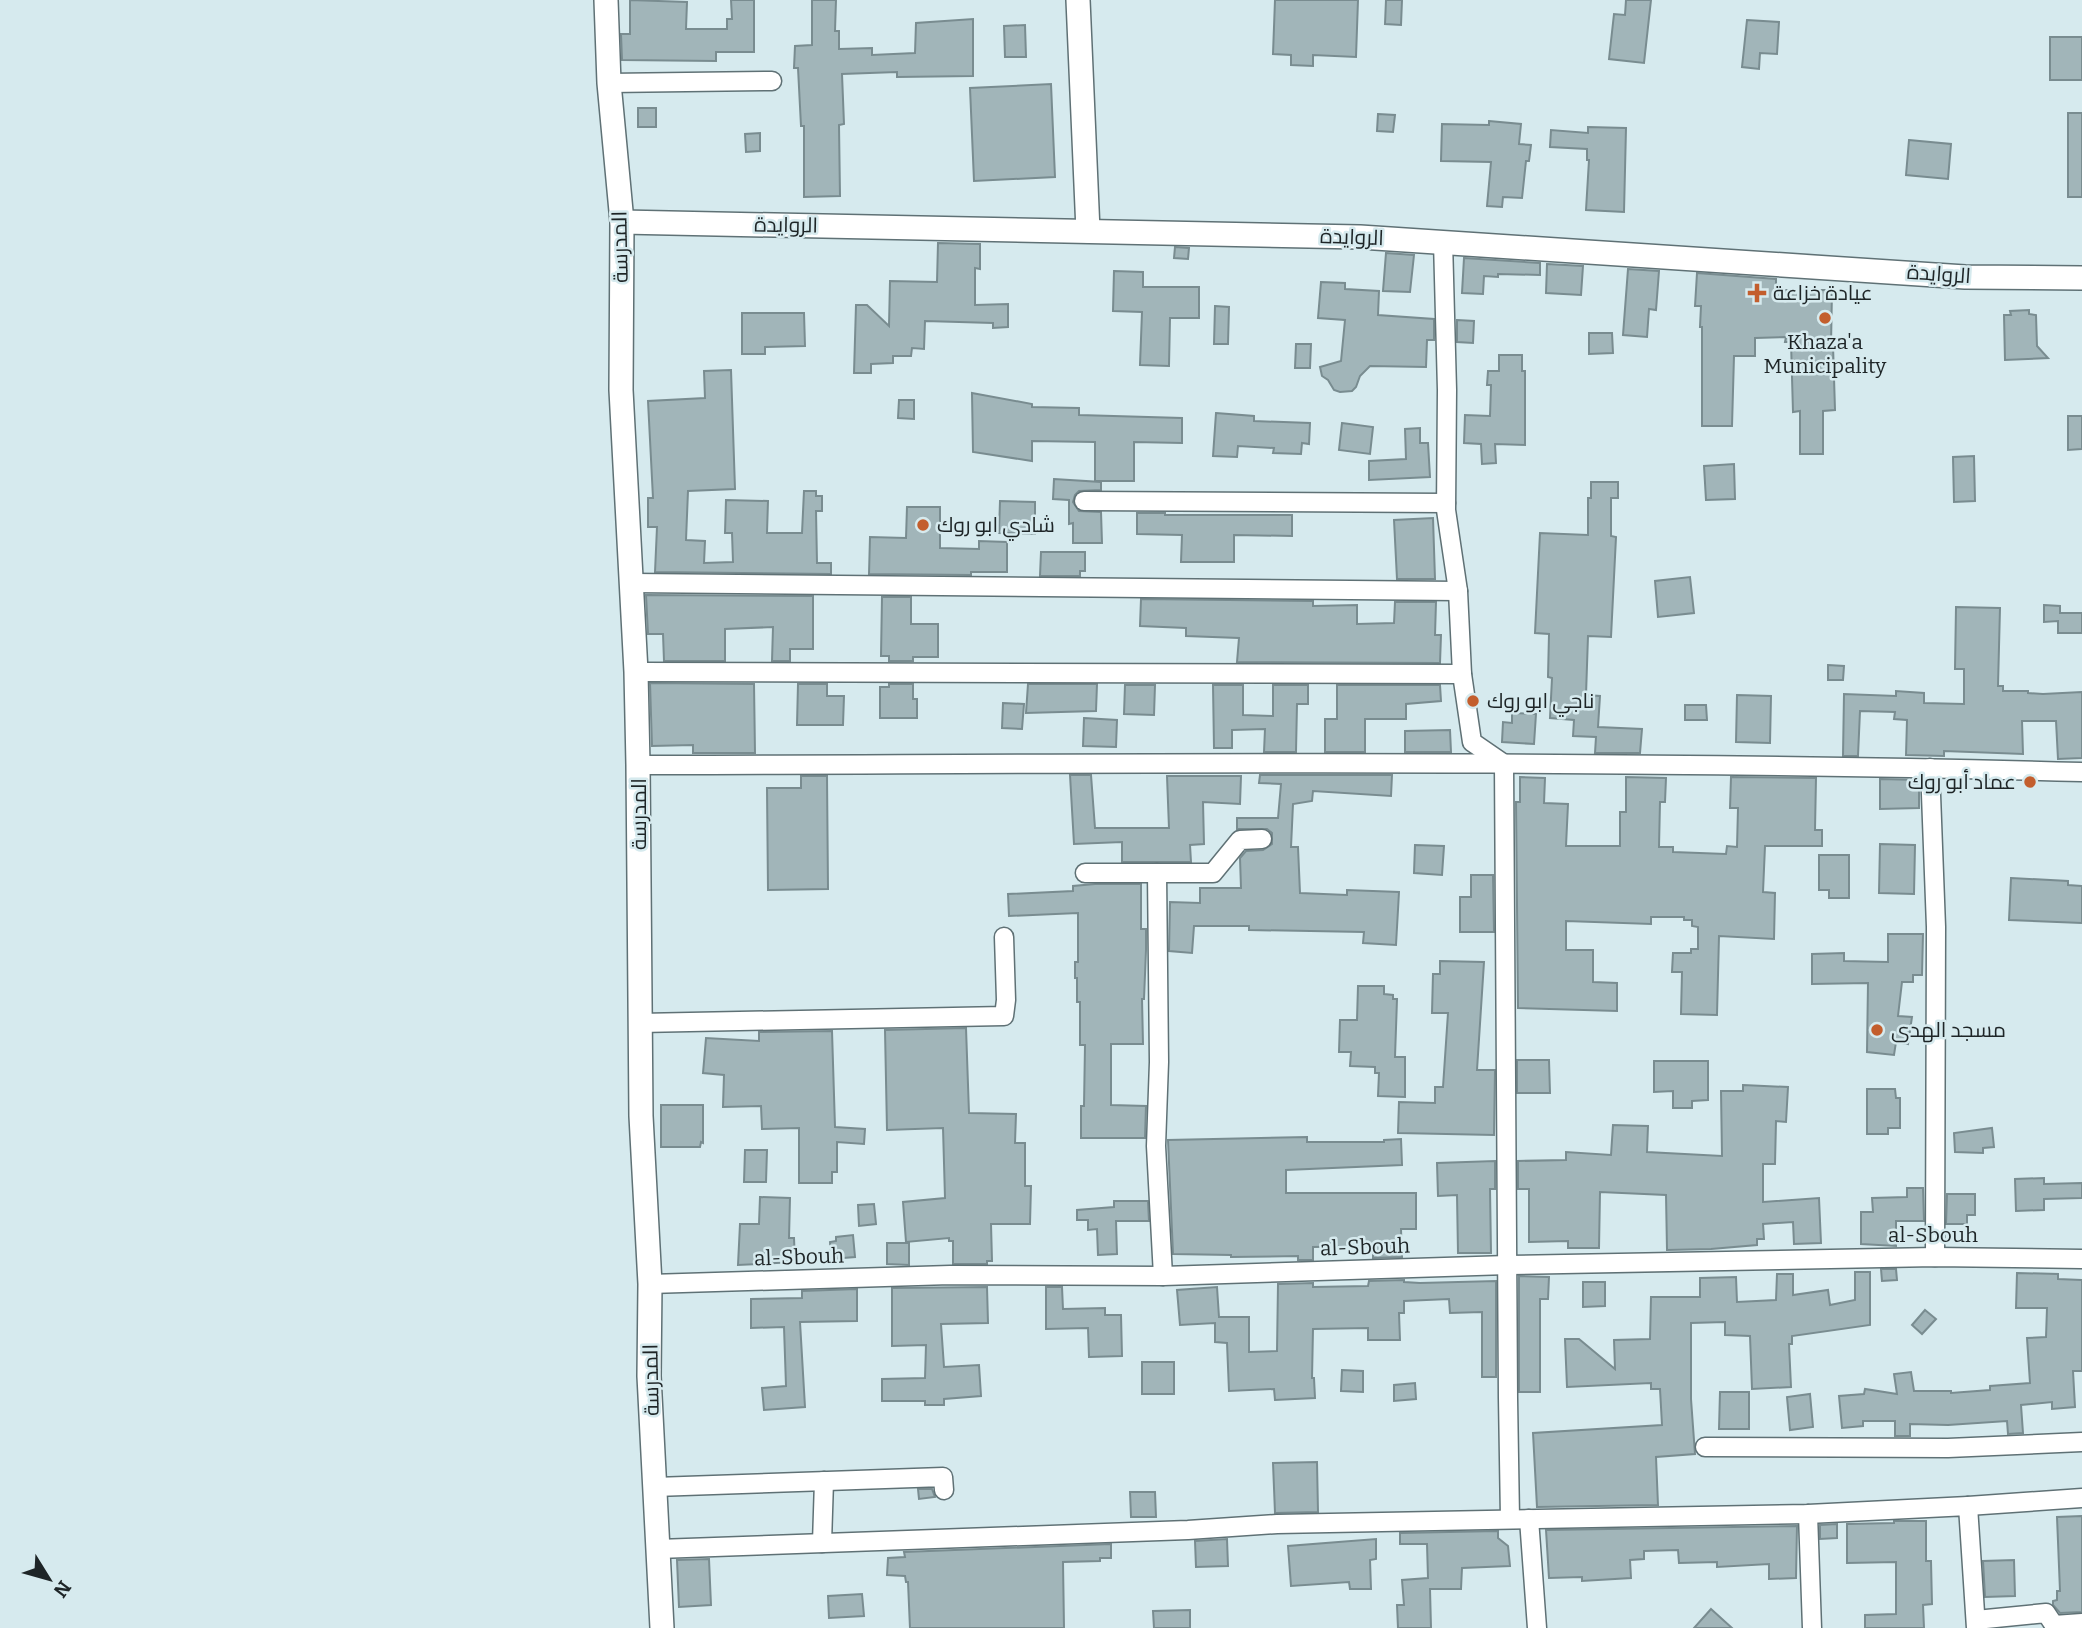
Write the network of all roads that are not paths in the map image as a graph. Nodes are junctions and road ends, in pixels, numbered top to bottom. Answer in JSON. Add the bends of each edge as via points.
{"nodes":[{"id":1,"x":606,"y":0,"type":"edge"},
{"id":2,"x":1078,"y":0,"type":"edge"},
{"id":3,"x":772,"y":80,"type":"dead end"},
{"id":4,"x":609,"y":83,"type":"junction"},
{"id":5,"x":622,"y":222,"type":"junction"},
{"id":6,"x":1088,"y":231,"type":"junction"},
{"id":7,"x":1443,"y":241,"type":"junction"},
{"id":8,"x":2082,"y":278,"type":"edge"},
{"id":9,"x":1084,"y":501,"type":"dead end"},
{"id":10,"x":1446,"y":503,"type":"junction"},
{"id":11,"x":632,"y":583,"type":"junction"},
{"id":12,"x":1458,"y":592,"type":"junction"},
{"id":13,"x":636,"y":672,"type":"junction"},
{"id":14,"x":1462,"y":674,"type":"junction"},
{"id":15,"x":1504,"y":764,"type":"junction"},
{"id":16,"x":638,"y":765,"type":"junction"},
{"id":17,"x":1930,"y":768,"type":"junction"},
{"id":18,"x":2082,"y":772,"type":"edge"},
{"id":19,"x":1262,"y":839,"type":"dead end"},
{"id":20,"x":1085,"y":873,"type":"dead end"},
{"id":21,"x":1157,"y":873,"type":"junction"},
{"id":22,"x":1004,"y":937,"type":"dead end"},
{"id":23,"x":640,"y":1023,"type":"junction"},
{"id":24,"x":1935,"y":1257,"type":"junction"},
{"id":25,"x":2082,"y":1259,"type":"edge"},
{"id":26,"x":1508,"y":1265,"type":"junction"},
{"id":27,"x":1163,"y":1276,"type":"junction"},
{"id":28,"x":650,"y":1284,"type":"junction"},
{"id":29,"x":2082,"y":1442,"type":"edge"},
{"id":30,"x":1705,"y":1447,"type":"dead end"},
{"id":31,"x":824,"y":1481,"type":"junction"},
{"id":32,"x":655,"y":1487,"type":"junction"},
{"id":33,"x":944,"y":1490,"type":"dead end"},
{"id":34,"x":2082,"y":1498,"type":"edge"},
{"id":35,"x":1968,"y":1506,"type":"junction"},
{"id":36,"x":1808,"y":1514,"type":"junction"},
{"id":37,"x":1520,"y":1519,"type":"junction"},
{"id":38,"x":822,"y":1543,"type":"junction"},
{"id":39,"x":658,"y":1549,"type":"junction"},
{"id":40,"x":2082,"y":1623,"type":"edge"},
{"id":41,"x":1976,"y":1624,"type":"edge"},
{"id":42,"x":662,"y":1628,"type":"edge"},
{"id":43,"x":1537,"y":1628,"type":"edge"},
{"id":44,"x":1812,"y":1628,"type":"edge"}],
"edges":[{"from":1,"to":4,"type":"street","name":"المدرسة"},
{"from":2,"to":6,"type":"street"},
{"from":3,"to":4,"type":"street"},
{"from":4,"to":5,"type":"street","name":"المدرسة"},
{"from":5,"to":6,"type":"street","name":"الروايدة"},
{"from":5,"to":11,"type":"street","name":"المدرسة","via":[[621,390]]},
{"from":6,"to":7,"type":"street","name":"الروايدة"},
{"from":7,"to":8,"type":"street","name":"الروايدة","via":[[1965,277]]},
{"from":7,"to":10,"type":"street"},
{"from":9,"to":10,"type":"street"},
{"from":10,"to":12,"type":"street"},
{"from":11,"to":12,"type":"street"},
{"from":11,"to":13,"type":"street","name":"المدرسة"},
{"from":12,"to":14,"type":"street"},
{"from":13,"to":14,"type":"street"},
{"from":13,"to":16,"type":"street","name":"المدرسة"},
{"from":14,"to":15,"type":"street","via":[[1472,742]]},
{"from":15,"to":16,"type":"street"},
{"from":15,"to":17,"type":"street"},
{"from":15,"to":26,"type":"street"},
{"from":16,"to":23,"type":"street","name":"المدرسة"},
{"from":17,"to":18,"type":"street"},
{"from":17,"to":24,"type":"street","via":[[1936,927]]},
{"from":19,"to":21,"type":"street","via":[[1240,840],[1213,873]]},
{"from":20,"to":21,"type":"street"},
{"from":21,"to":27,"type":"street","via":[[1156,1146]]},
{"from":22,"to":23,"type":"street","via":[[1004,1016]]},
{"from":23,"to":28,"type":"street","name":"المدرسة"},
{"from":24,"to":25,"type":"street","name":"al-Sbouh"},
{"from":24,"to":26,"type":"street","name":"al-Sbouh"},
{"from":26,"to":27,"type":"street","name":"al-Sbouh"},
{"from":26,"to":37,"type":"street"},
{"from":27,"to":28,"type":"street","name":"al-Sbouh","via":[[950,1275]]},
{"from":28,"to":32,"type":"street","name":"المدرسة"},
{"from":29,"to":30,"type":"street","via":[[1948,1448]]},
{"from":31,"to":32,"type":"street"},
{"from":31,"to":33,"type":"street","via":[[943,1477]]},
{"from":31,"to":38,"type":"street"},
{"from":32,"to":39,"type":"street","name":"المدرسة"},
{"from":34,"to":35,"type":"street"},
{"from":35,"to":36,"type":"street"},
{"from":35,"to":41,"type":"street"},
{"from":36,"to":37,"type":"street"},
{"from":36,"to":44,"type":"street"},
{"from":37,"to":38,"type":"street"},
{"from":37,"to":43,"type":"street"},
{"from":38,"to":39,"type":"street"},
{"from":39,"to":42,"type":"street","name":"المدرسة"},
{"from":40,"to":41,"type":"street","via":[[2054,1625],[2046,1613]]}]}
